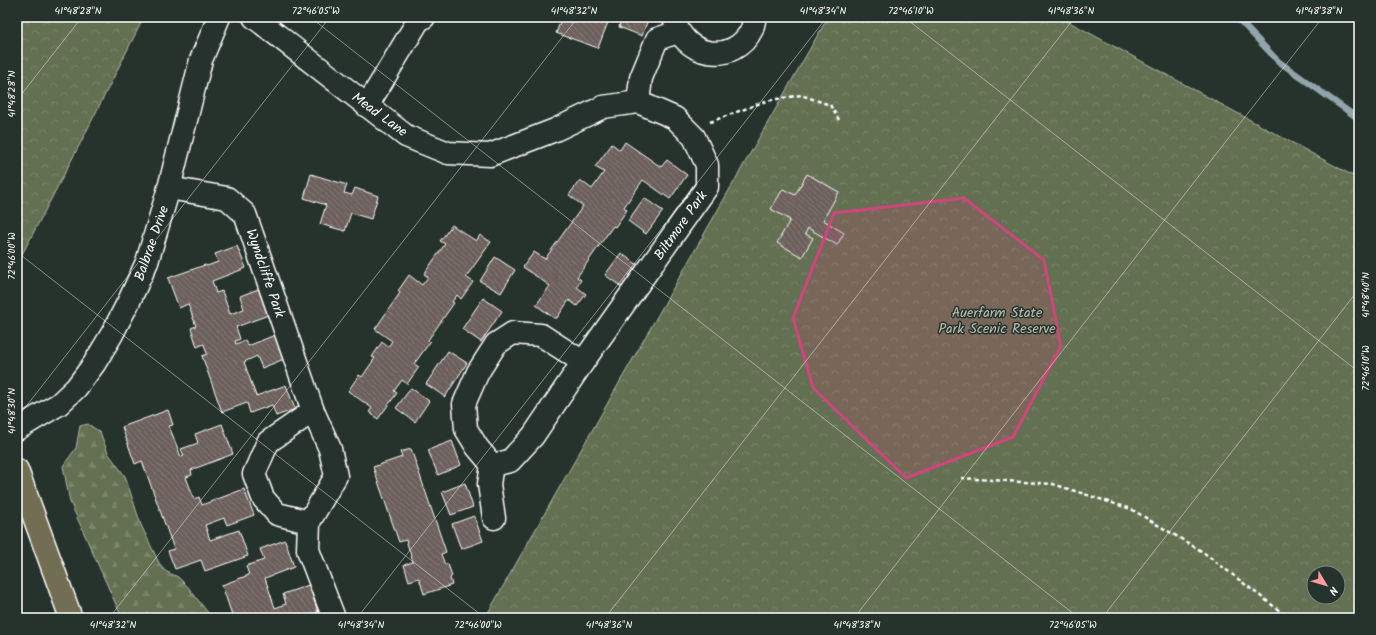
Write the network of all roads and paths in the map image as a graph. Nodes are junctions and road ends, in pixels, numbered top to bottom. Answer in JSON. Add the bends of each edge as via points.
{"nodes":[{"id":1,"x":219,"y":17,"type":"edge"},
{"id":2,"x":254,"y":17,"type":"edge"},
{"id":3,"x":424,"y":17,"type":"edge"},
{"id":4,"x":755,"y":17,"type":"edge"},
{"id":5,"x":676,"y":24,"type":"edge"},
{"id":6,"x":638,"y":102,"type":"junction"},
{"id":7,"x":367,"y":106,"type":"junction"},
{"id":8,"x":839,"y":120,"type":"dead end"},
{"id":9,"x":691,"y":134,"type":"junction"},
{"id":10,"x":169,"y":188,"type":"junction"},
{"id":11,"x":583,"y":362,"type":"junction"},
{"id":12,"x":313,"y":411,"type":"junction"},
{"id":13,"x":17,"y":429,"type":"edge"},
{"id":14,"x":492,"y":465,"type":"junction"},
{"id":15,"x":17,"y":470,"type":"edge"},
{"id":16,"x":961,"y":478,"type":"dead end"},
{"id":17,"x":494,"y":518,"type":"dead end"},
{"id":18,"x":309,"y":522,"type":"junction"},
{"id":19,"x":71,"y":618,"type":"edge"},
{"id":20,"x":334,"y":618,"type":"edge"},
{"id":21,"x":1289,"y":618,"type":"edge"}],
"edges":[{"from":1,"to":10,"type":"street","name":"Balbrae Drive","via":[[201,60]]},
{"from":2,"to":7,"type":"street","name":"Mead Lane"},
{"from":3,"to":7,"type":"street","via":[[418,21]]},
{"from":4,"to":5,"type":"street","via":[[752,29],[744,40],[734,48],[722,52],[709,53],[697,49],[686,42]]},
{"from":5,"to":6,"type":"street","via":[[658,39],[641,78]]},
{"from":6,"to":7,"type":"street","name":"Mead Lane","via":[[603,107],[555,130],[490,155],[448,153],[406,136]]},
{"from":6,"to":9,"type":"street","name":"Biltmore Park","via":[[675,118]]},
{"from":8,"to":9,"type":"path","via":[[830,105],[801,96],[766,101],[706,123]]},
{"from":9,"to":11,"type":"street","name":"Biltmore Park","via":[[707,165],[707,187]]},
{"from":10,"to":12,"type":"street","name":"Wyndcliffe Park","via":[[227,198],[245,214]]},
{"from":10,"to":13,"type":"street","name":"Balbrae Drive","via":[[147,262],[112,334],[94,364],[76,388],[59,404]]},
{"from":11,"to":14,"type":"street","name":"Biltmore Park","via":[[533,436],[510,461]]},
{"from":11,"to":14,"type":"street","via":[[541,335],[513,333],[496,344],[478,372],[464,404],[466,429]]},
{"from":12,"to":18,"type":"street","name":"Wyndcliffe Park","via":[[330,449],[336,476]]},
{"from":12,"to":18,"type":"street","via":[[268,442],[254,474],[263,498],[277,514]]},
{"from":14,"to":17,"type":"street","via":[[489,484]]},
{"from":15,"to":19,"type":"main road"},
{"from":16,"to":21,"type":"path","via":[[1053,484],[1131,508],[1202,552]]},
{"from":18,"to":20,"type":"street","name":"Wyndcliffe Park","via":[[308,550]]}]}
